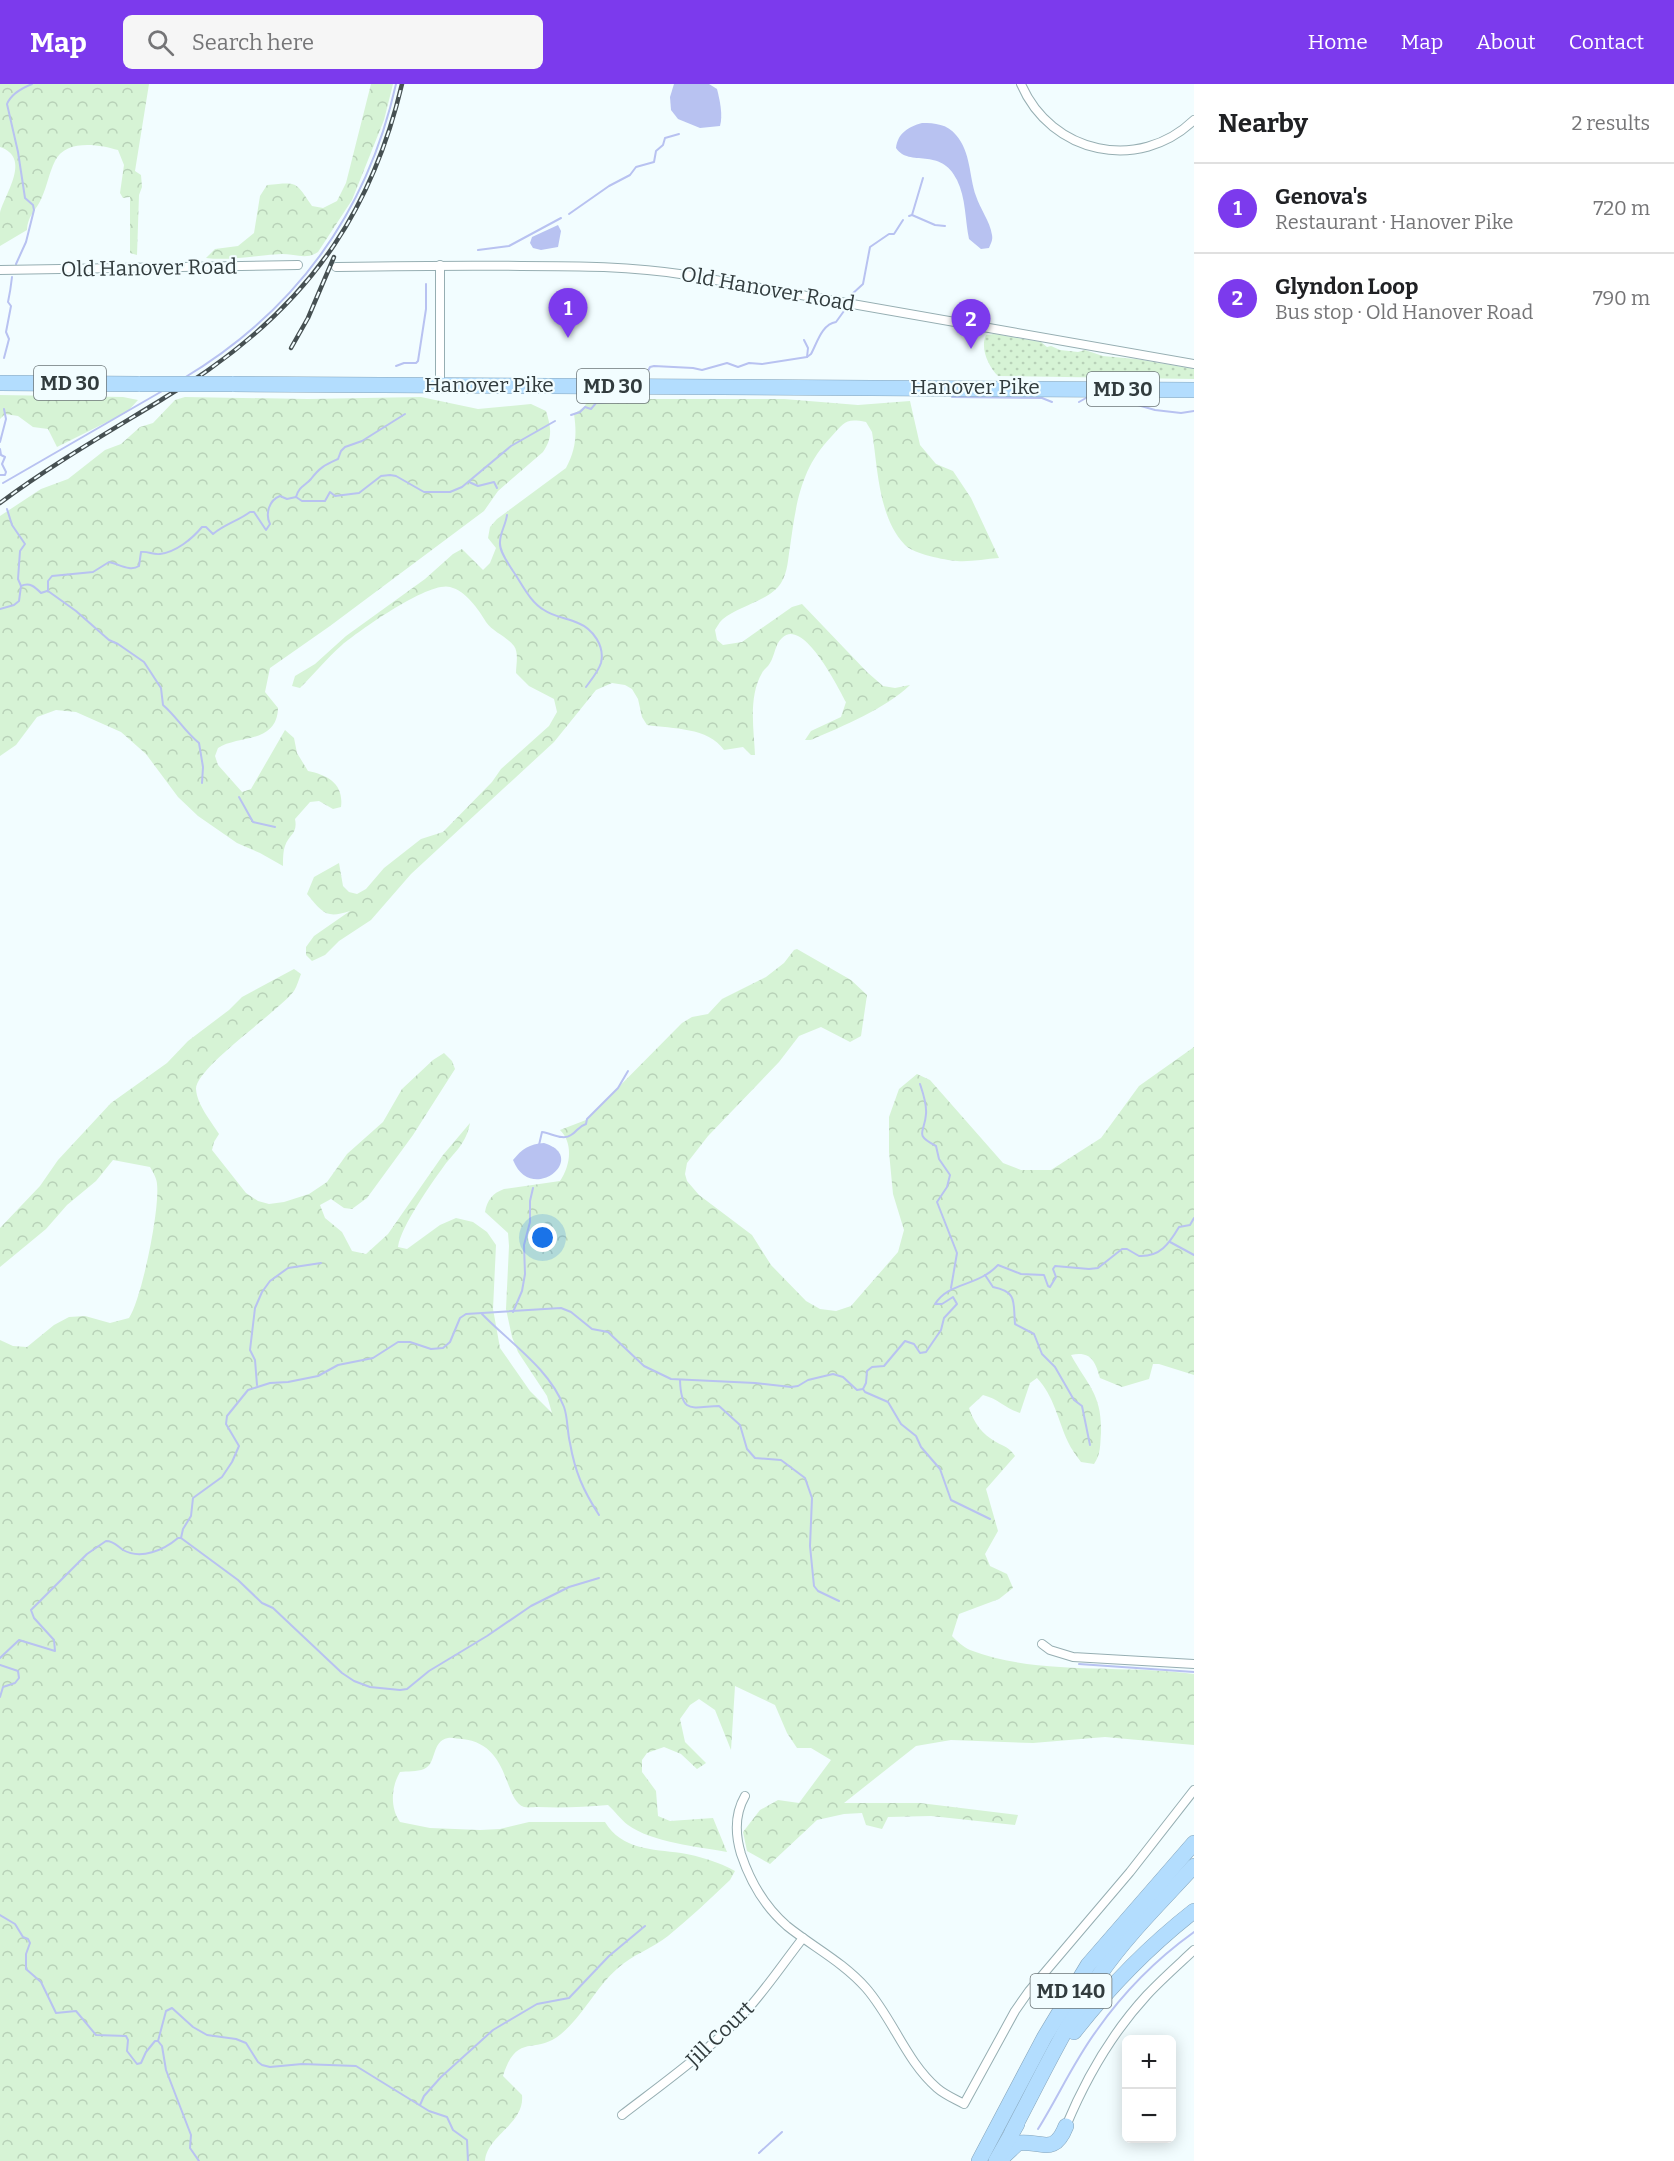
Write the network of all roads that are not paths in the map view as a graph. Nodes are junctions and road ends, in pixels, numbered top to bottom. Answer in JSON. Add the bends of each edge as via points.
{"nodes":[{"id":1,"x":1021,"y":84,"type":"edge"},
{"id":2,"x":1194,"y":120,"type":"edge"},
{"id":3,"x":298,"y":265,"type":"dead end"},
{"id":4,"x":440,"y":265,"type":"junction"},
{"id":5,"x":336,"y":267,"type":"dead end"},
{"id":6,"x":0,"y":270,"type":"edge"},
{"id":7,"x":1194,"y":364,"type":"edge"},
{"id":8,"x":0,"y":383,"type":"edge"},
{"id":9,"x":440,"y":385,"type":"junction"},
{"id":10,"x":1194,"y":390,"type":"edge"},
{"id":11,"x":1042,"y":1644,"type":"dead end"},
{"id":12,"x":1194,"y":1664,"type":"edge"},
{"id":13,"x":1194,"y":1790,"type":"edge"},
{"id":14,"x":745,"y":1796,"type":"dead end"},
{"id":15,"x":1194,"y":1842,"type":"edge"},
{"id":16,"x":1194,"y":1866,"type":"edge"},
{"id":17,"x":1194,"y":1911,"type":"edge"},
{"id":18,"x":803,"y":1938,"type":"junction"},
{"id":19,"x":1193,"y":1951,"type":"edge"},
{"id":20,"x":622,"y":2115,"type":"dead end"},
{"id":21,"x":1066,"y":2126,"type":"joint"},
{"id":22,"x":1012,"y":2132,"type":"junction"},
{"id":23,"x":979,"y":2161,"type":"edge"},
{"id":24,"x":998,"y":2161,"type":"edge"}],
"edges":[{"from":1,"to":2,"type":"street","via":[[1045,121],[1062,134],[1093,147],[1122,151],[1147,147],[1170,138]]},
{"from":3,"to":6,"type":"street","name":"Old Hanover Road"},
{"from":4,"to":5,"type":"street","name":"Old Hanover Road"},
{"from":4,"to":7,"type":"street","name":"Old Hanover Road","via":[[592,265],[661,271]]},
{"from":4,"to":9,"type":"street"},
{"from":8,"to":9,"type":"highway","name":"Hanover Pike","number":"MD 30","bridge":true},
{"from":9,"to":10,"type":"highway","name":"Hanover Pike","number":"MD 30"},
{"from":11,"to":12,"type":"street","via":[[1073,1657]]},
{"from":13,"to":18,"type":"street","via":[[1029,1991],[964,2104],[927,2078],[878,2004],[855,1977]]},
{"from":14,"to":18,"type":"street","via":[[736,1829],[745,1865],[763,1899]]},
{"from":15,"to":23,"type":"highway","number":"MD 140","via":[[1088,1965]]},
{"from":16,"to":22,"type":"highway","via":[[1101,1973]]},
{"from":17,"to":22,"type":"highway","number":"MD 140","via":[[1152,1945],[1095,2005]]},
{"from":18,"to":20,"type":"street","name":"Jill Court","via":[[722,2035]]},
{"from":19,"to":21,"type":"street","via":[[1147,1995],[1111,2042]]},
{"from":21,"to":24,"type":"highway","via":[[1053,2144],[1018,2143]]},
{"from":22,"to":24,"type":"highway","number":"MD 140"}]}
